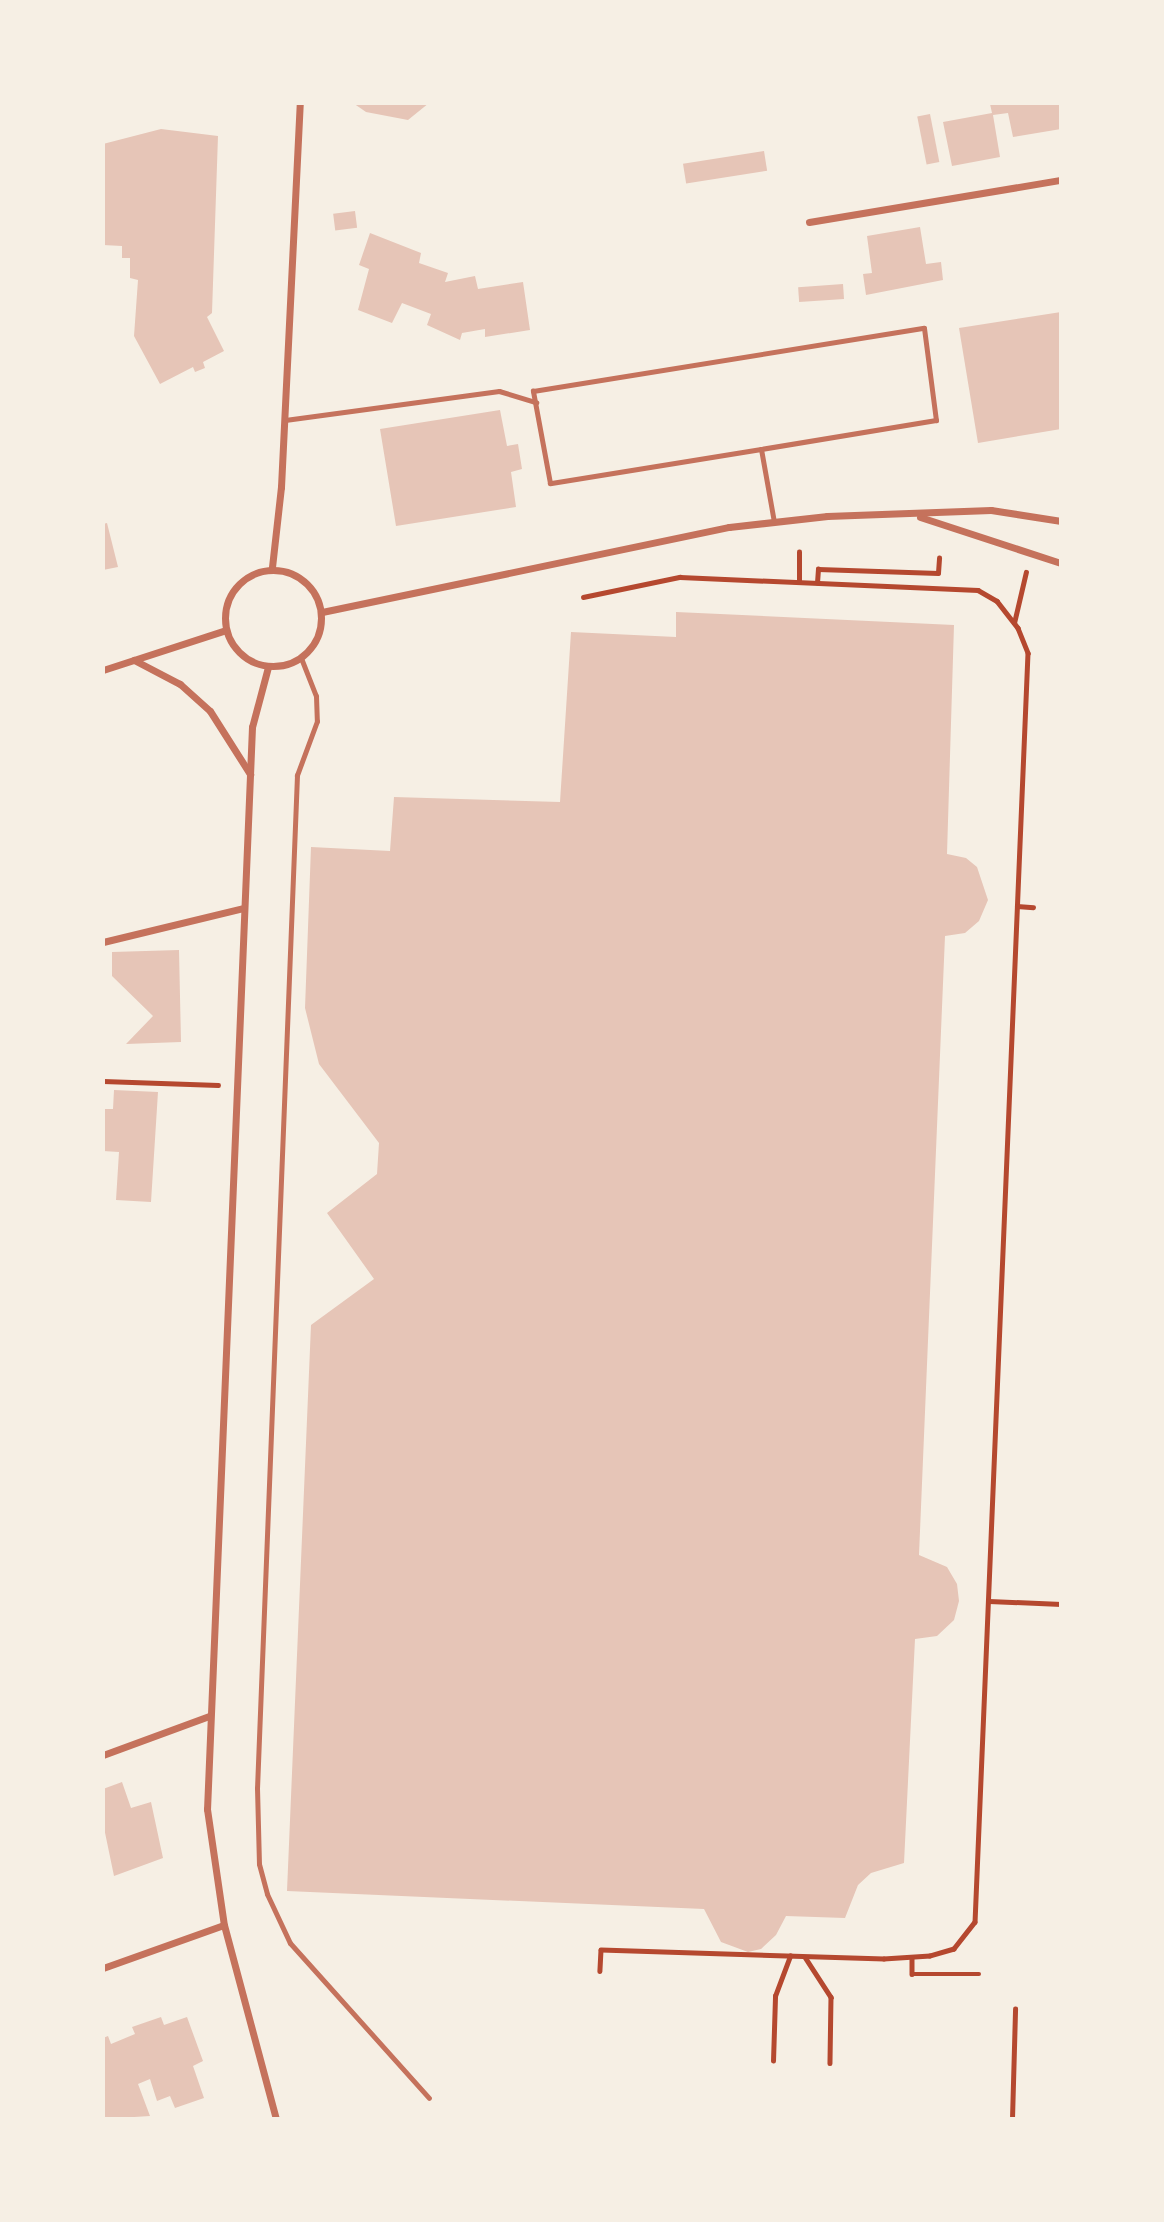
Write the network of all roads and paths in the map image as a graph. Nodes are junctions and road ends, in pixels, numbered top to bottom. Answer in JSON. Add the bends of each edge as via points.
{"nodes":[{"id":1,"x":300,"y":103,"type":"edge"},
{"id":2,"x":1061,"y":180,"type":"edge"},
{"id":3,"x":809,"y":222,"type":"dead end"},
{"id":4,"x":536,"y":402,"type":"junction"},
{"id":5,"x":285,"y":420,"type":"junction"},
{"id":6,"x":761,"y":449,"type":"junction"},
{"id":7,"x":916,"y":516,"type":"junction"},
{"id":8,"x":1061,"y":521,"type":"edge"},
{"id":9,"x":774,"y":522,"type":"junction"},
{"id":10,"x":799,"y":552,"type":"dead end"},
{"id":11,"x":939,"y":558,"type":"dead end"},
{"id":12,"x":1027,"y":564,"type":"dead end"},
{"id":13,"x":1061,"y":564,"type":"edge"},
{"id":14,"x":272,"y":567,"type":"junction"},
{"id":15,"x":799,"y":582,"type":"junction"},
{"id":16,"x":817,"y":583,"type":"junction"},
{"id":17,"x":583,"y":597,"type":"dead end"},
{"id":18,"x":321,"y":612,"type":"junction"},
{"id":19,"x":1014,"y":623,"type":"junction"},
{"id":20,"x":226,"y":630,"type":"junction"},
{"id":21,"x":301,"y":658,"type":"junction"},
{"id":22,"x":134,"y":660,"type":"junction"},
{"id":23,"x":268,"y":667,"type":"junction"},
{"id":24,"x":103,"y":670,"type":"edge"},
{"id":25,"x":250,"y":774,"type":"junction"},
{"id":26,"x":1017,"y":906,"type":"junction"},
{"id":27,"x":1033,"y":907,"type":"dead end"},
{"id":28,"x":244,"y":908,"type":"junction"},
{"id":29,"x":103,"y":942,"type":"edge"},
{"id":30,"x":103,"y":1082,"type":"edge"},
{"id":31,"x":237,"y":1086,"type":"junction"},
{"id":32,"x":989,"y":1601,"type":"junction"},
{"id":33,"x":1061,"y":1604,"type":"edge"},
{"id":34,"x":209,"y":1716,"type":"junction"},
{"id":35,"x":103,"y":1755,"type":"edge"},
{"id":36,"x":224,"y":1925,"type":"junction"},
{"id":37,"x":790,"y":1956,"type":"junction"},
{"id":38,"x":805,"y":1957,"type":"junction"},
{"id":39,"x":912,"y":1957,"type":"junction"},
{"id":40,"x":103,"y":1968,"type":"edge"},
{"id":41,"x":600,"y":1970,"type":"dead end"},
{"id":42,"x":979,"y":1974,"type":"dead end"},
{"id":43,"x":1015,"y":2009,"type":"dead end"},
{"id":44,"x":773,"y":2061,"type":"dead end"},
{"id":45,"x":830,"y":2063,"type":"dead end"},
{"id":46,"x":429,"y":2098,"type":"dead end"},
{"id":47,"x":276,"y":2119,"type":"edge"},
{"id":48,"x":1012,"y":2119,"type":"edge"}],
"edges":[{"from":1,"to":5,"type":"street"},
{"from":2,"to":3,"type":"street"},
{"from":4,"to":5,"type":"lane","via":[[499,391]]},
{"from":4,"to":6,"type":"lane","via":[[550,483]]},
{"from":4,"to":6,"type":"lane","via":[[533,391],[924,328],[936,420]]},
{"from":5,"to":14,"type":"street"},
{"from":6,"to":9,"type":"lane"},
{"from":7,"to":8,"type":"street","via":[[990,510]]},
{"from":7,"to":9,"type":"street","via":[[827,516]]},
{"from":7,"to":13,"type":"street"},
{"from":9,"to":18,"type":"street","via":[[729,527]]},
{"from":10,"to":15,"type":"path"},
{"from":11,"to":16,"type":"path","via":[[938,573],[818,569]]},
{"from":12,"to":19,"type":"path"},
{"from":14,"to":18,"type":"street","via":[[306,582]]},
{"from":14,"to":20,"type":"street","via":[[236,588],[228,600]]},
{"from":15,"to":16,"type":"path"},
{"from":15,"to":17,"type":"path","via":[[680,577]]},
{"from":16,"to":19,"type":"path","via":[[978,590],[997,601]]},
{"from":18,"to":21,"type":"street","via":[[321,630]]},
{"from":19,"to":26,"type":"path","via":[[1028,653]]},
{"from":20,"to":22,"type":"street"},
{"from":20,"to":23,"type":"street","via":[[234,648],[249,661]]},
{"from":21,"to":23,"type":"street"},
{"from":21,"to":46,"type":"lane","via":[[318,709],[297,775],[257,1788],[259,1864],[267,1894],[290,1943]]},
{"from":22,"to":24,"type":"street"},
{"from":22,"to":25,"type":"street","via":[[180,684],[210,712]]},
{"from":23,"to":25,"type":"street","via":[[252,727]]},
{"from":25,"to":28,"type":"street"},
{"from":26,"to":27,"type":"path"},
{"from":26,"to":32,"type":"path"},
{"from":28,"to":29,"type":"street"},
{"from":28,"to":31,"type":"street"},
{"from":30,"to":31,"type":"path"},
{"from":31,"to":34,"type":"street"},
{"from":32,"to":33,"type":"path"},
{"from":32,"to":39,"type":"path","via":[[975,1922],[954,1949]]},
{"from":34,"to":35,"type":"street"},
{"from":34,"to":36,"type":"street","via":[[207,1809]]},
{"from":36,"to":40,"type":"street"},
{"from":36,"to":47,"type":"street"},
{"from":37,"to":38,"type":"path"},
{"from":37,"to":41,"type":"path","via":[[601,1950]]},
{"from":37,"to":44,"type":"path","via":[[775,1996]]},
{"from":38,"to":39,"type":"path"},
{"from":38,"to":45,"type":"path","via":[[831,1997]]},
{"from":39,"to":42,"type":"path","via":[[912,1974]]},
{"from":43,"to":48,"type":"path"}]}
